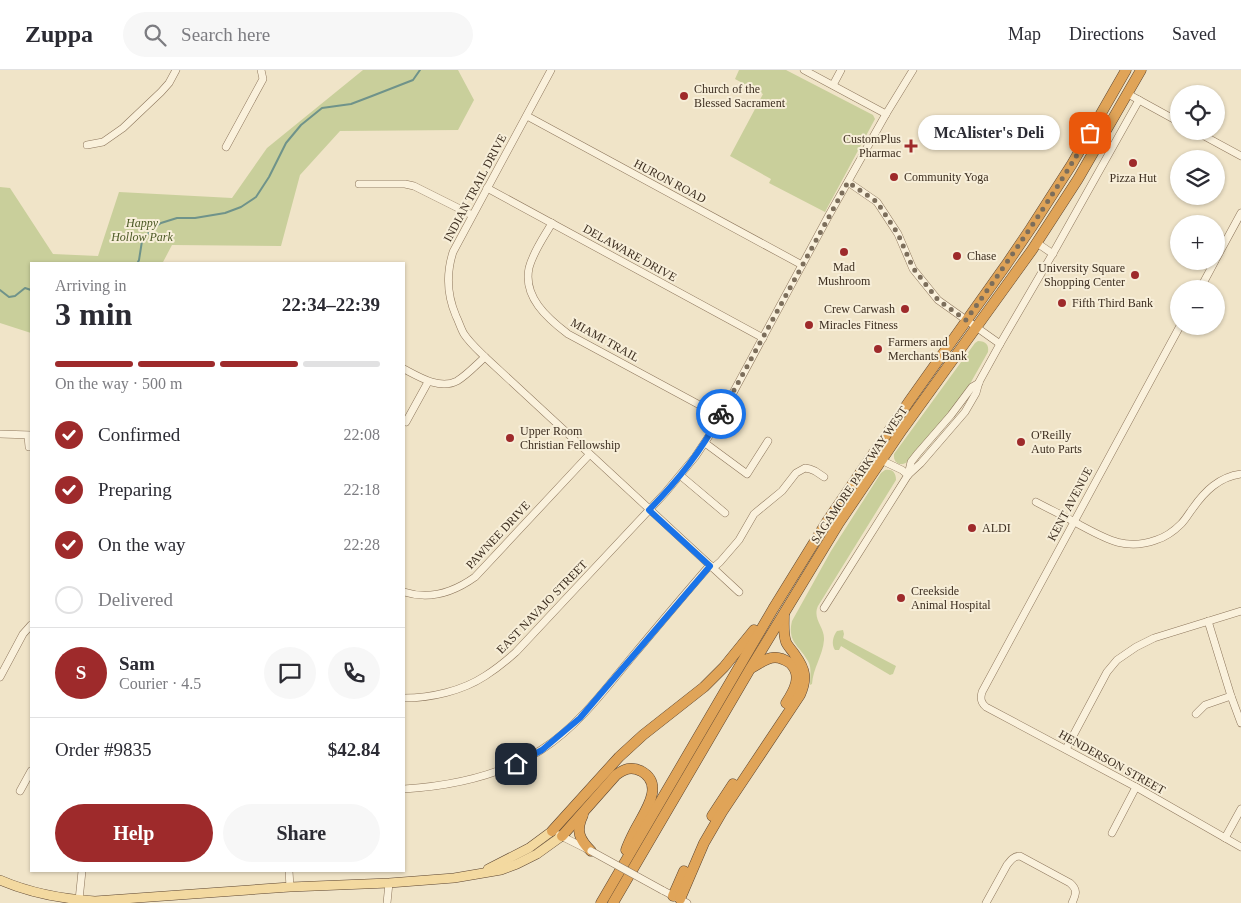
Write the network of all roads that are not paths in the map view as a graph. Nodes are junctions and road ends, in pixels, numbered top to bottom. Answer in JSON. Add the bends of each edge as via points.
{"nodes":[{"id":1,"x":176,"y":70,"type":"edge"},
{"id":2,"x":261,"y":70,"type":"edge"},
{"id":3,"x":550,"y":70,"type":"edge"},
{"id":4,"x":804,"y":70,"type":"edge"},
{"id":5,"x":841,"y":70,"type":"edge"},
{"id":6,"x":913,"y":70,"type":"edge"},
{"id":7,"x":1126,"y":70,"type":"edge"},
{"id":8,"x":1141,"y":70,"type":"edge"},
{"id":9,"x":832,"y":85,"type":"junction"},
{"id":10,"x":1128,"y":94,"type":"junction"},
{"id":11,"x":1139,"y":100,"type":"junction"},
{"id":12,"x":886,"y":114,"type":"junction"},
{"id":13,"x":527,"y":116,"type":"junction"},
{"id":14,"x":1170,"y":117,"type":"edge"},
{"id":15,"x":1212,"y":140,"type":"edge"},
{"id":16,"x":87,"y":144,"type":"dead end"},
{"id":17,"x":226,"y":147,"type":"dead end"},
{"id":18,"x":1241,"y":156,"type":"edge"},
{"id":19,"x":848,"y":182,"type":"junction"},
{"id":20,"x":359,"y":184,"type":"dead end"},
{"id":21,"x":487,"y":188,"type":"junction"},
{"id":22,"x":1241,"y":213,"type":"edge"},
{"id":23,"x":472,"y":215,"type":"junction"},
{"id":24,"x":552,"y":223,"type":"junction"},
{"id":25,"x":1037,"y":243,"type":"junction"},
{"id":26,"x":1225,"y":243,"type":"edge"},
{"id":27,"x":1053,"y":254,"type":"junction"},
{"id":28,"x":802,"y":265,"type":"junction"},
{"id":29,"x":966,"y":320,"type":"junction"},
{"id":30,"x":977,"y":327,"type":"junction"},
{"id":31,"x":1175,"y":335,"type":"edge"},
{"id":32,"x":763,"y":338,"type":"junction"},
{"id":33,"x":1000,"y":344,"type":"junction"},
{"id":34,"x":485,"y":357,"type":"junction"},
{"id":35,"x":405,"y":370,"type":"edge"},
{"id":36,"x":428,"y":382,"type":"junction"},
{"id":37,"x":720,"y":416,"type":"junction"},
{"id":38,"x":406,"y":422,"type":"dead end"},
{"id":39,"x":0,"y":434,"type":"edge"},
{"id":40,"x":30,"y":436,"type":"edge"},
{"id":41,"x":768,"y":441,"type":"dead end"},
{"id":42,"x":705,"y":443,"type":"junction"},
{"id":43,"x":29,"y":447,"type":"dead end"},
{"id":44,"x":589,"y":454,"type":"junction"},
{"id":45,"x":881,"y":460,"type":"junction"},
{"id":46,"x":1241,"y":474,"type":"edge"},
{"id":47,"x":908,"y":475,"type":"junction"},
{"id":48,"x":681,"y":476,"type":"junction"},
{"id":49,"x":824,"y":478,"type":"dead end"},
{"id":50,"x":1036,"y":502,"type":"dead end"},
{"id":51,"x":649,"y":510,"type":"junction"},
{"id":52,"x":725,"y":513,"type":"dead end"},
{"id":53,"x":1074,"y":521,"type":"junction"},
{"id":54,"x":711,"y":567,"type":"junction"},
{"id":55,"x":405,"y":592,"type":"edge"},
{"id":56,"x":739,"y":592,"type":"dead end"},
{"id":57,"x":773,"y":608,"type":"junction"},
{"id":58,"x":824,"y":608,"type":"dead end"},
{"id":59,"x":1241,"y":611,"type":"edge"},
{"id":60,"x":784,"y":614,"type":"junction"},
{"id":61,"x":1208,"y":621,"type":"junction"},
{"id":62,"x":30,"y":626,"type":"edge"},
{"id":63,"x":750,"y":669,"type":"junction"},
{"id":64,"x":0,"y":677,"type":"edge"},
{"id":65,"x":982,"y":692,"type":"joint"},
{"id":66,"x":1231,"y":696,"type":"junction"},
{"id":67,"x":405,"y":698,"type":"edge"},
{"id":68,"x":1196,"y":714,"type":"dead end"},
{"id":69,"x":1241,"y":723,"type":"edge"},
{"id":70,"x":1066,"y":750,"type":"junction"},
{"id":71,"x":30,"y":773,"type":"edge"},
{"id":72,"x":1136,"y":787,"type":"junction"},
{"id":73,"x":405,"y":789,"type":"edge"},
{"id":74,"x":20,"y":791,"type":"dead end"},
{"id":75,"x":1241,"y":809,"type":"edge"},
{"id":76,"x":585,"y":810,"type":"junction"},
{"id":77,"x":552,"y":831,"type":"junction"},
{"id":78,"x":1112,"y":833,"type":"dead end"},
{"id":79,"x":562,"y":836,"type":"junction"},
{"id":80,"x":1225,"y":838,"type":"junction"},
{"id":81,"x":1241,"y":847,"type":"edge"},
{"id":82,"x":591,"y":851,"type":"junction"},
{"id":83,"x":82,"y":872,"type":"edge"},
{"id":84,"x":290,"y":872,"type":"edge"},
{"id":85,"x":481,"y":873,"type":"junction"},
{"id":86,"x":617,"y":876,"type":"junction"},
{"id":87,"x":0,"y":880,"type":"edge"},
{"id":88,"x":389,"y":883,"type":"junction"},
{"id":89,"x":290,"y":887,"type":"junction"},
{"id":90,"x":680,"y":899,"type":"edge"},
{"id":91,"x":79,"y":900,"type":"junction"},
{"id":92,"x":386,"y":903,"type":"edge"},
{"id":93,"x":601,"y":903,"type":"edge"},
{"id":94,"x":613,"y":903,"type":"edge"},
{"id":95,"x":986,"y":903,"type":"edge"},
{"id":96,"x":1072,"y":903,"type":"edge"}],
"edges":[{"from":1,"to":16,"type":"street","via":[[161,92],[123,128],[103,142]]},
{"from":2,"to":17,"type":"street","via":[[263,79]]},
{"from":3,"to":13,"type":"street","name":"INDIAN TRAIL DRIVE"},
{"from":4,"to":9,"type":"street"},
{"from":5,"to":9,"type":"street"},
{"from":6,"to":12,"type":"street","name":"EAST NAVAJO STREET"},
{"from":7,"to":29,"type":"highway","name":"SAGAMORE PARKWAY WEST","via":[[1067,172]]},
{"from":8,"to":10,"type":"highway","name":"SAGAMORE PARKWAY WEST"},
{"from":9,"to":12,"type":"street"},
{"from":10,"to":11,"type":"street"},
{"from":10,"to":25,"type":"highway","name":"SAGAMORE PARKWAY WEST"},
{"from":11,"to":14,"type":"street"},
{"from":11,"to":27,"type":"street"},
{"from":12,"to":19,"type":"street","name":"EAST NAVAJO STREET"},
{"from":13,"to":21,"type":"street","name":"INDIAN TRAIL DRIVE"},
{"from":13,"to":28,"type":"street","name":"HURON ROAD"},
{"from":15,"to":18,"type":"street"},
{"from":19,"to":28,"type":"street","name":"EAST NAVAJO STREET"},
{"from":19,"to":29,"type":"street","via":[[877,202],[898,234],[913,268],[938,300]]},
{"from":20,"to":23,"type":"street","via":[[414,186]]},
{"from":21,"to":23,"type":"street","name":"INDIAN TRAIL DRIVE"},
{"from":21,"to":24,"type":"street","name":"DELAWARE DRIVE"},
{"from":22,"to":26,"type":"street"},
{"from":23,"to":34,"type":"street","name":"INDIAN TRAIL DRIVE","via":[[453,252],[448,286],[463,332]]},
{"from":24,"to":32,"type":"street","name":"DELAWARE DRIVE"},
{"from":24,"to":37,"type":"street","name":"MIAMI TRAIL","via":[[534,255],[528,277],[529,289],[538,307],[568,334]]},
{"from":25,"to":27,"type":"street"},
{"from":25,"to":30,"type":"highway","name":"SAGAMORE PARKWAY WEST"},
{"from":27,"to":33,"type":"street"},
{"from":28,"to":32,"type":"street","name":"EAST NAVAJO STREET"},
{"from":29,"to":30,"type":"street"},
{"from":29,"to":57,"type":"highway","name":"SAGAMORE PARKWAY WEST","via":[[828,520]]},
{"from":30,"to":33,"type":"street"},
{"from":30,"to":45,"type":"highway","name":"SAGAMORE PARKWAY WEST"},
{"from":31,"to":53,"type":"street","name":"KENT AVENUE"},
{"from":32,"to":37,"type":"street","name":"EAST NAVAJO STREET"},
{"from":33,"to":47,"type":"street","via":[[979,382],[911,462]]},
{"from":34,"to":36,"type":"street","via":[[459,380],[452,383]]},
{"from":34,"to":44,"type":"street","name":"INDIAN TRAIL DRIVE"},
{"from":35,"to":36,"type":"street"},
{"from":36,"to":38,"type":"street"},
{"from":37,"to":42,"type":"street","name":"EAST NAVAJO STREET"},
{"from":39,"to":40,"type":"street"},
{"from":40,"to":43,"type":"street"},
{"from":41,"to":42,"type":"street","via":[[747,474]]},
{"from":42,"to":48,"type":"street","name":"EAST NAVAJO STREET"},
{"from":44,"to":51,"type":"street","name":"INDIAN TRAIL DRIVE"},
{"from":44,"to":55,"type":"street","name":"PAWNEE DRIVE","via":[[475,577],[464,585],[435,595]]},
{"from":45,"to":47,"type":"street"},
{"from":45,"to":60,"type":"highway","name":"SAGAMORE PARKWAY WEST"},
{"from":46,"to":53,"type":"street","via":[[1213,485],[1178,527],[1151,542],[1122,544]]},
{"from":47,"to":58,"type":"street"},
{"from":48,"to":51,"type":"street","name":"EAST NAVAJO STREET"},
{"from":48,"to":52,"type":"street"},
{"from":49,"to":54,"type":"street","via":[[806,468],[796,473],[782,491],[754,514],[739,540],[720,562]]},
{"from":50,"to":53,"type":"street"},
{"from":51,"to":54,"type":"street","name":"INDIAN TRAIL DRIVE"},
{"from":51,"to":67,"type":"street","name":"EAST NAVAJO STREET","via":[[502,664],[484,677],[456,689]]},
{"from":53,"to":65,"type":"street","name":"KENT AVENUE"},
{"from":54,"to":56,"type":"street","name":"INDIAN TRAIL DRIVE"},
{"from":54,"to":73,"type":"street","via":[[580,718],[542,750],[487,776],[431,788]]},
{"from":57,"to":77,"type":"highway","via":[[724,668],[625,751]]},
{"from":57,"to":86,"type":"highway","name":"SAGAMORE PARKWAY WEST"},
{"from":59,"to":61,"type":"street"},
{"from":60,"to":63,"type":"highway","name":"SAGAMORE PARKWAY WEST"},
{"from":60,"to":90,"type":"highway","via":[[787,644],[802,665],[803,688],[704,843]]},
{"from":61,"to":66,"type":"street"},
{"from":61,"to":70,"type":"street","via":[[1154,638],[1117,660]]},
{"from":62,"to":64,"type":"street"},
{"from":63,"to":90,"type":"highway","via":[[770,658],[785,659],[793,666],[797,683],[692,852]]},
{"from":63,"to":94,"type":"highway","name":"SAGAMORE PARKWAY WEST"},
{"from":65,"to":70,"type":"street","name":"HENDERSON STREET","via":[[982,704],[986,707]]},
{"from":66,"to":68,"type":"street","via":[[1205,705]]},
{"from":66,"to":69,"type":"street"},
{"from":70,"to":72,"type":"street","name":"HENDERSON STREET"},
{"from":71,"to":74,"type":"street"},
{"from":72,"to":78,"type":"street"},
{"from":72,"to":80,"type":"street","name":"HENDERSON STREET"},
{"from":75,"to":80,"type":"street"},
{"from":76,"to":79,"type":"highway"},
{"from":76,"to":82,"type":"highway","via":[[578,828],[584,844]]},
{"from":76,"to":86,"type":"highway","via":[[622,770],[636,769],[648,776],[652,797]]},
{"from":77,"to":79,"type":"street"},
{"from":77,"to":85,"type":"main road"},
{"from":79,"to":82,"type":"street"},
{"from":79,"to":85,"type":"main road","via":[[517,864]]},
{"from":80,"to":81,"type":"street","name":"HENDERSON STREET"},
{"from":82,"to":90,"type":"street","bridge":true},
{"from":83,"to":91,"type":"street"},
{"from":84,"to":89,"type":"street"},
{"from":85,"to":88,"type":"main road"},
{"from":86,"to":93,"type":"highway","name":"SAGAMORE PARKWAY WEST"},
{"from":87,"to":91,"type":"main road","via":[[39,894]]},
{"from":88,"to":89,"type":"main road"},
{"from":88,"to":92,"type":"street"},
{"from":89,"to":91,"type":"main road"},
{"from":95,"to":96,"type":"street","via":[[1011,859],[1020,856],[1070,883],[1076,890]]}]}
